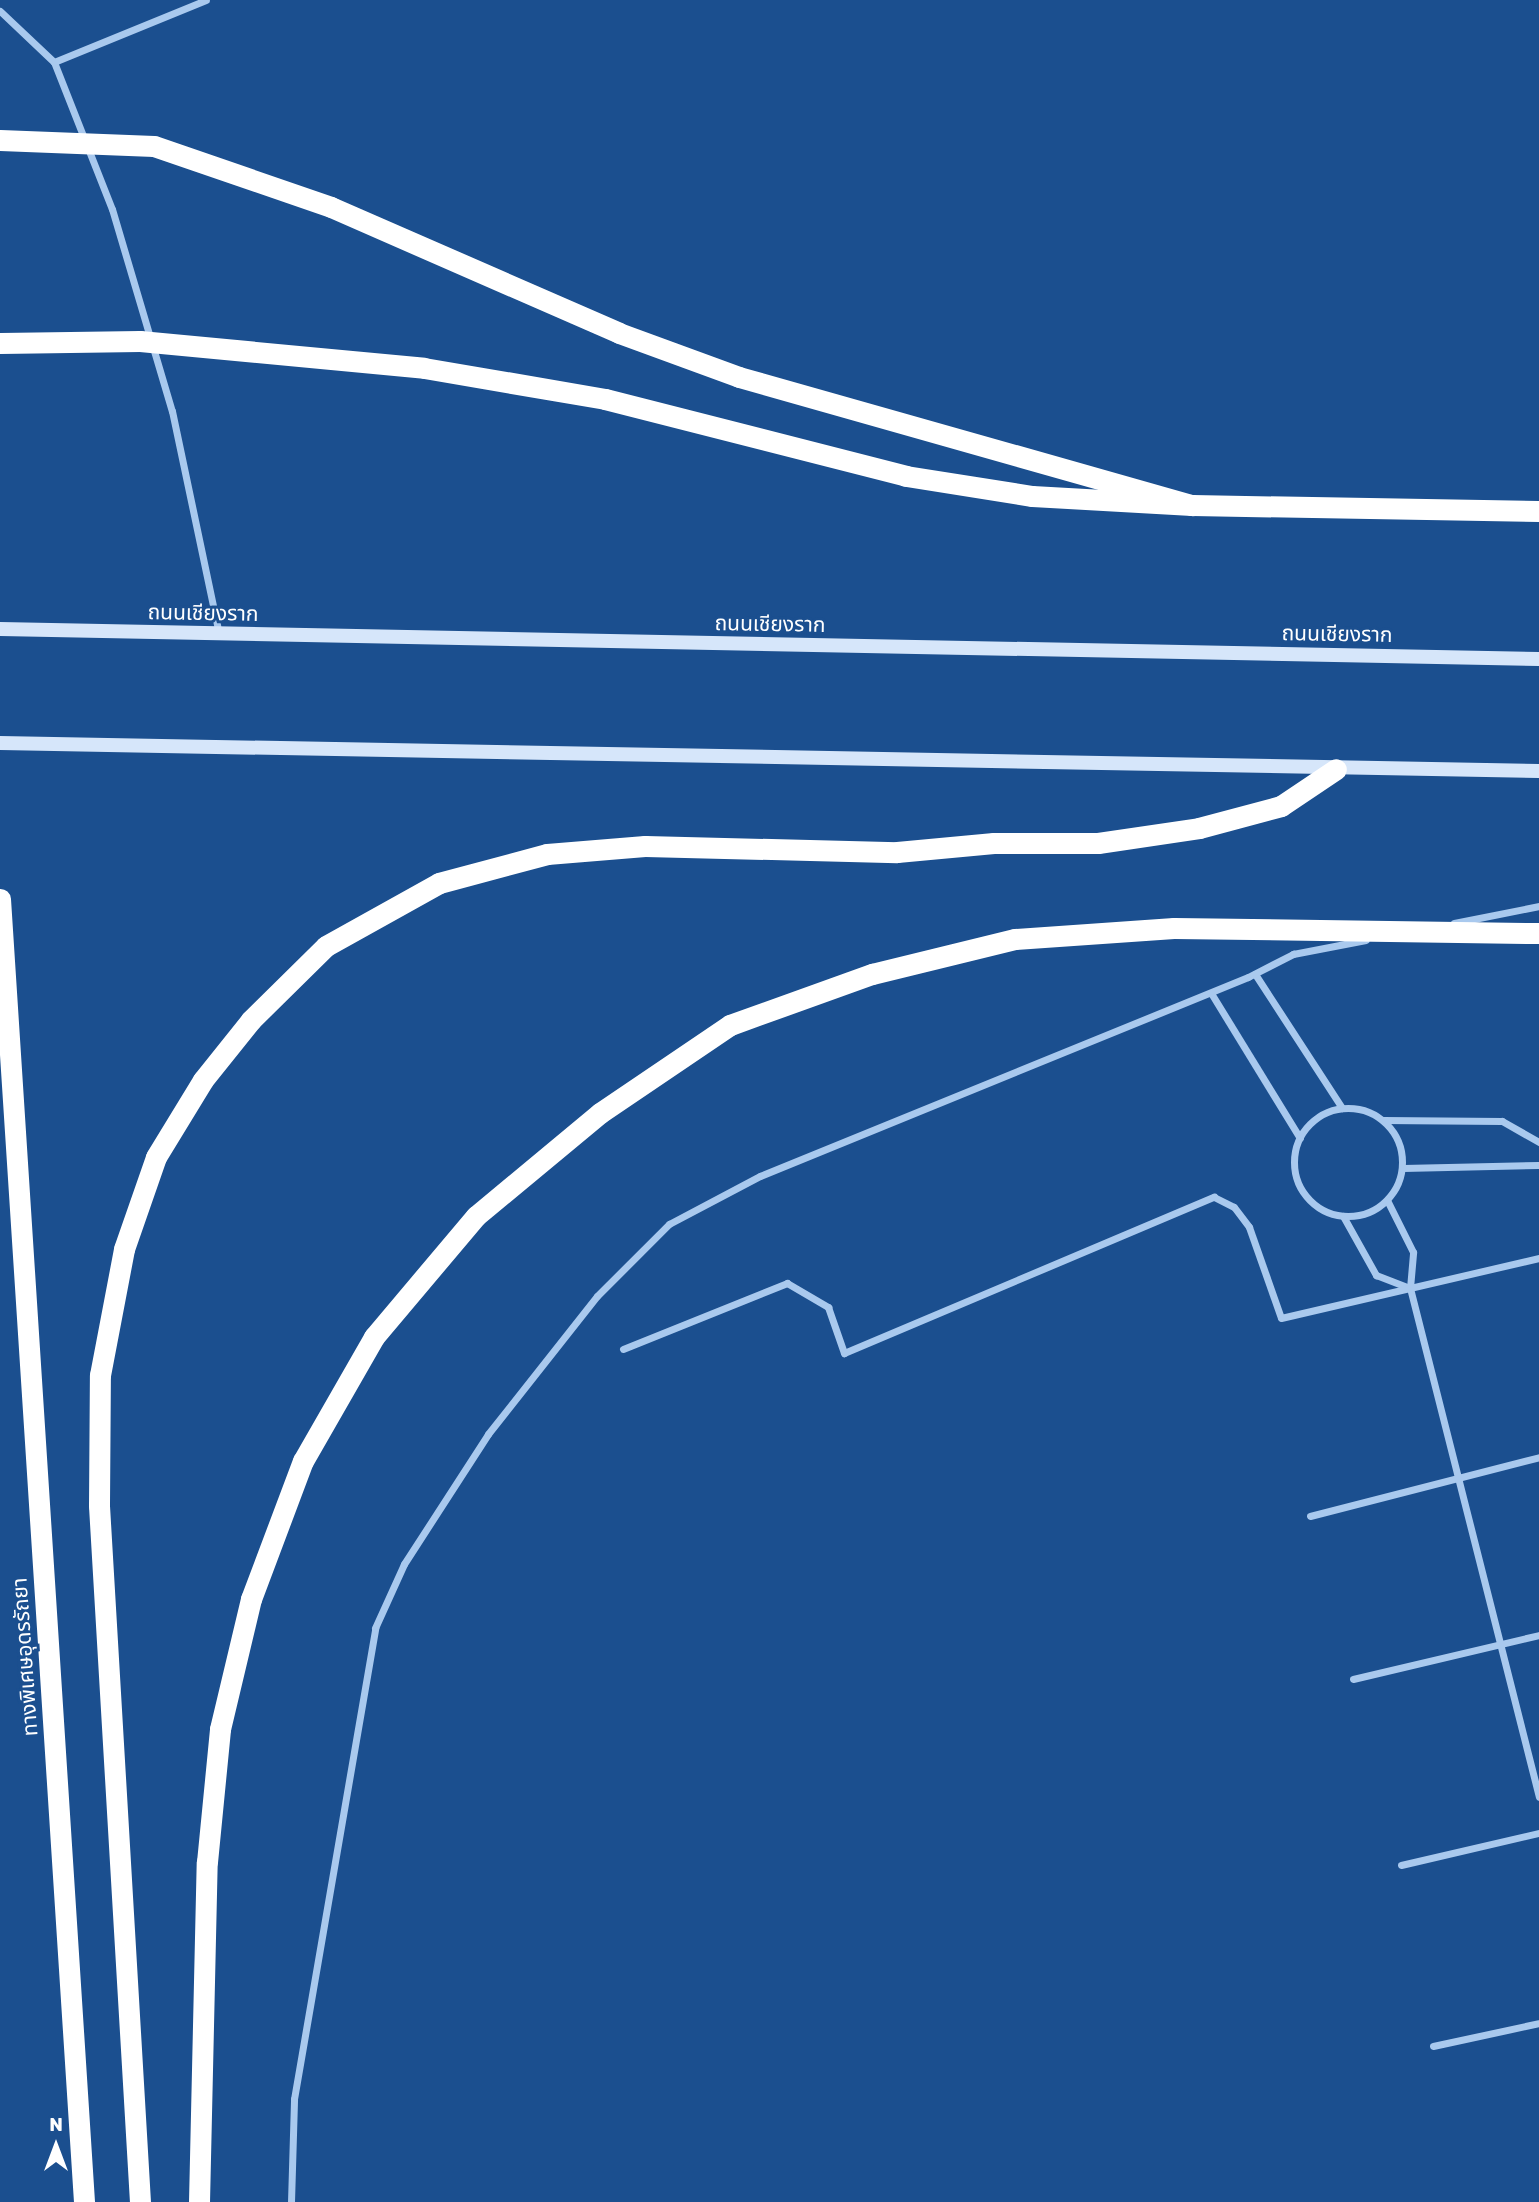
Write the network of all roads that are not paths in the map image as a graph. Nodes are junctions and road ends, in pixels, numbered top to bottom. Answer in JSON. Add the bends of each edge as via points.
{"nodes":[{"id":1,"x":206,"y":0,"type":"edge"},
{"id":2,"x":0,"y":11,"type":"edge"},
{"id":3,"x":54,"y":62,"type":"junction"},
{"id":4,"x":0,"y":140,"type":"edge"},
{"id":5,"x":0,"y":343,"type":"edge"},
{"id":6,"x":1192,"y":505,"type":"junction"},
{"id":7,"x":1539,"y":511,"type":"edge"},
{"id":8,"x":0,"y":629,"type":"edge"},
{"id":9,"x":219,"y":635,"type":"junction"},
{"id":10,"x":1539,"y":659,"type":"edge"},
{"id":11,"x":0,"y":743,"type":"edge"},
{"id":12,"x":1336,"y":769,"type":"junction"},
{"id":13,"x":1539,"y":771,"type":"edge"},
{"id":14,"x":0,"y":899,"type":"edge"},
{"id":15,"x":1539,"y":906,"type":"edge"},
{"id":16,"x":1539,"y":933,"type":"edge"},
{"id":17,"x":1255,"y":974,"type":"junction"},
{"id":18,"x":1211,"y":993,"type":"junction"},
{"id":19,"x":1342,"y":1108,"type":"junction"},
{"id":20,"x":1383,"y":1120,"type":"junction"},
{"id":21,"x":1300,"y":1138,"type":"junction"},
{"id":22,"x":1539,"y":1142,"type":"edge"},
{"id":23,"x":1539,"y":1165,"type":"edge"},
{"id":24,"x":1403,"y":1168,"type":"junction"},
{"id":25,"x":1387,"y":1200,"type":"junction"},
{"id":26,"x":1343,"y":1216,"type":"junction"},
{"id":27,"x":1539,"y":1258,"type":"edge"},
{"id":28,"x":1410,"y":1288,"type":"junction"},
{"id":29,"x":623,"y":1349,"type":"dead end"},
{"id":30,"x":1539,"y":1457,"type":"edge"},
{"id":31,"x":1458,"y":1478,"type":"junction"},
{"id":32,"x":1310,"y":1516,"type":"dead end"},
{"id":33,"x":1539,"y":1635,"type":"edge"},
{"id":34,"x":1500,"y":1644,"type":"junction"},
{"id":35,"x":1353,"y":1679,"type":"dead end"},
{"id":36,"x":1539,"y":1797,"type":"edge"},
{"id":37,"x":1539,"y":1833,"type":"edge"},
{"id":38,"x":1401,"y":1865,"type":"dead end"},
{"id":39,"x":1539,"y":2024,"type":"edge"},
{"id":40,"x":1433,"y":2046,"type":"dead end"},
{"id":41,"x":84,"y":2202,"type":"edge"},
{"id":42,"x":140,"y":2202,"type":"edge"},
{"id":43,"x":199,"y":2202,"type":"edge"},
{"id":44,"x":291,"y":2202,"type":"edge"}],
"edges":[{"from":1,"to":3,"type":"street"},
{"from":2,"to":3,"type":"street"},
{"from":3,"to":9,"type":"street","via":[[112,209],[172,411]]},
{"from":4,"to":6,"type":"highway","bridge":true,"via":[[154,146],[331,207],[619,333],[739,377]]},
{"from":5,"to":6,"type":"highway","bridge":true,"via":[[139,341],[424,368],[605,399],[906,476],[1032,496]]},
{"from":6,"to":7,"type":"highway"},
{"from":8,"to":9,"type":"main road","name":"ถนนเชียงราก"},
{"from":9,"to":10,"type":"main road","name":"ถนนเชียงราก"},
{"from":11,"to":12,"type":"main road"},
{"from":12,"to":13,"type":"main road"},
{"from":12,"to":42,"type":"highway","via":[[1281,806],[1199,828],[1098,843],[994,843],[897,852],[645,846],[547,854],[439,883],[416,895],[326,946],[251,1020],[204,1080],[156,1157],[124,1249],[100,1375],[99,1504]]},
{"from":14,"to":41,"type":"highway","name":"ทางพิเศษอุดรรัถยา"},
{"from":15,"to":17,"type":"street","via":[[1293,954]]},
{"from":16,"to":43,"type":"highway","bridge":true,"via":[[1174,928],[1015,939],[872,974],[730,1025],[600,1113],[476,1216],[374,1337],[303,1461],[251,1599],[220,1729],[207,1862]]},
{"from":17,"to":18,"type":"street"},
{"from":17,"to":19,"type":"street"},
{"from":18,"to":21,"type":"street"},
{"from":18,"to":44,"type":"street","via":[[760,1176],[669,1224],[597,1296],[488,1434],[404,1564],[374,1628],[294,2099]]},
{"from":19,"to":20,"type":"street","via":[[1368,1111]]},
{"from":19,"to":21,"type":"street","via":[[1315,1118]]},
{"from":20,"to":22,"type":"street","via":[[1502,1121]]},
{"from":20,"to":24,"type":"street","via":[[1395,1134]]},
{"from":21,"to":26,"type":"street","via":[[1293,1165],[1297,1182],[1320,1209]]},
{"from":23,"to":24,"type":"street"},
{"from":24,"to":25,"type":"street"},
{"from":25,"to":26,"type":"street","via":[[1372,1211]]},
{"from":25,"to":28,"type":"street","via":[[1413,1252]]},
{"from":26,"to":28,"type":"street","via":[[1377,1275]]},
{"from":27,"to":28,"type":"street"},
{"from":28,"to":29,"type":"street","via":[[1281,1318],[1249,1227],[1234,1207],[1214,1197],[844,1353],[828,1307],[787,1283]]},
{"from":28,"to":31,"type":"street"},
{"from":30,"to":31,"type":"street"},
{"from":31,"to":32,"type":"street"},
{"from":31,"to":34,"type":"street"},
{"from":33,"to":34,"type":"street"},
{"from":34,"to":35,"type":"street"},
{"from":34,"to":36,"type":"street"},
{"from":37,"to":38,"type":"street"},
{"from":39,"to":40,"type":"street"}]}
